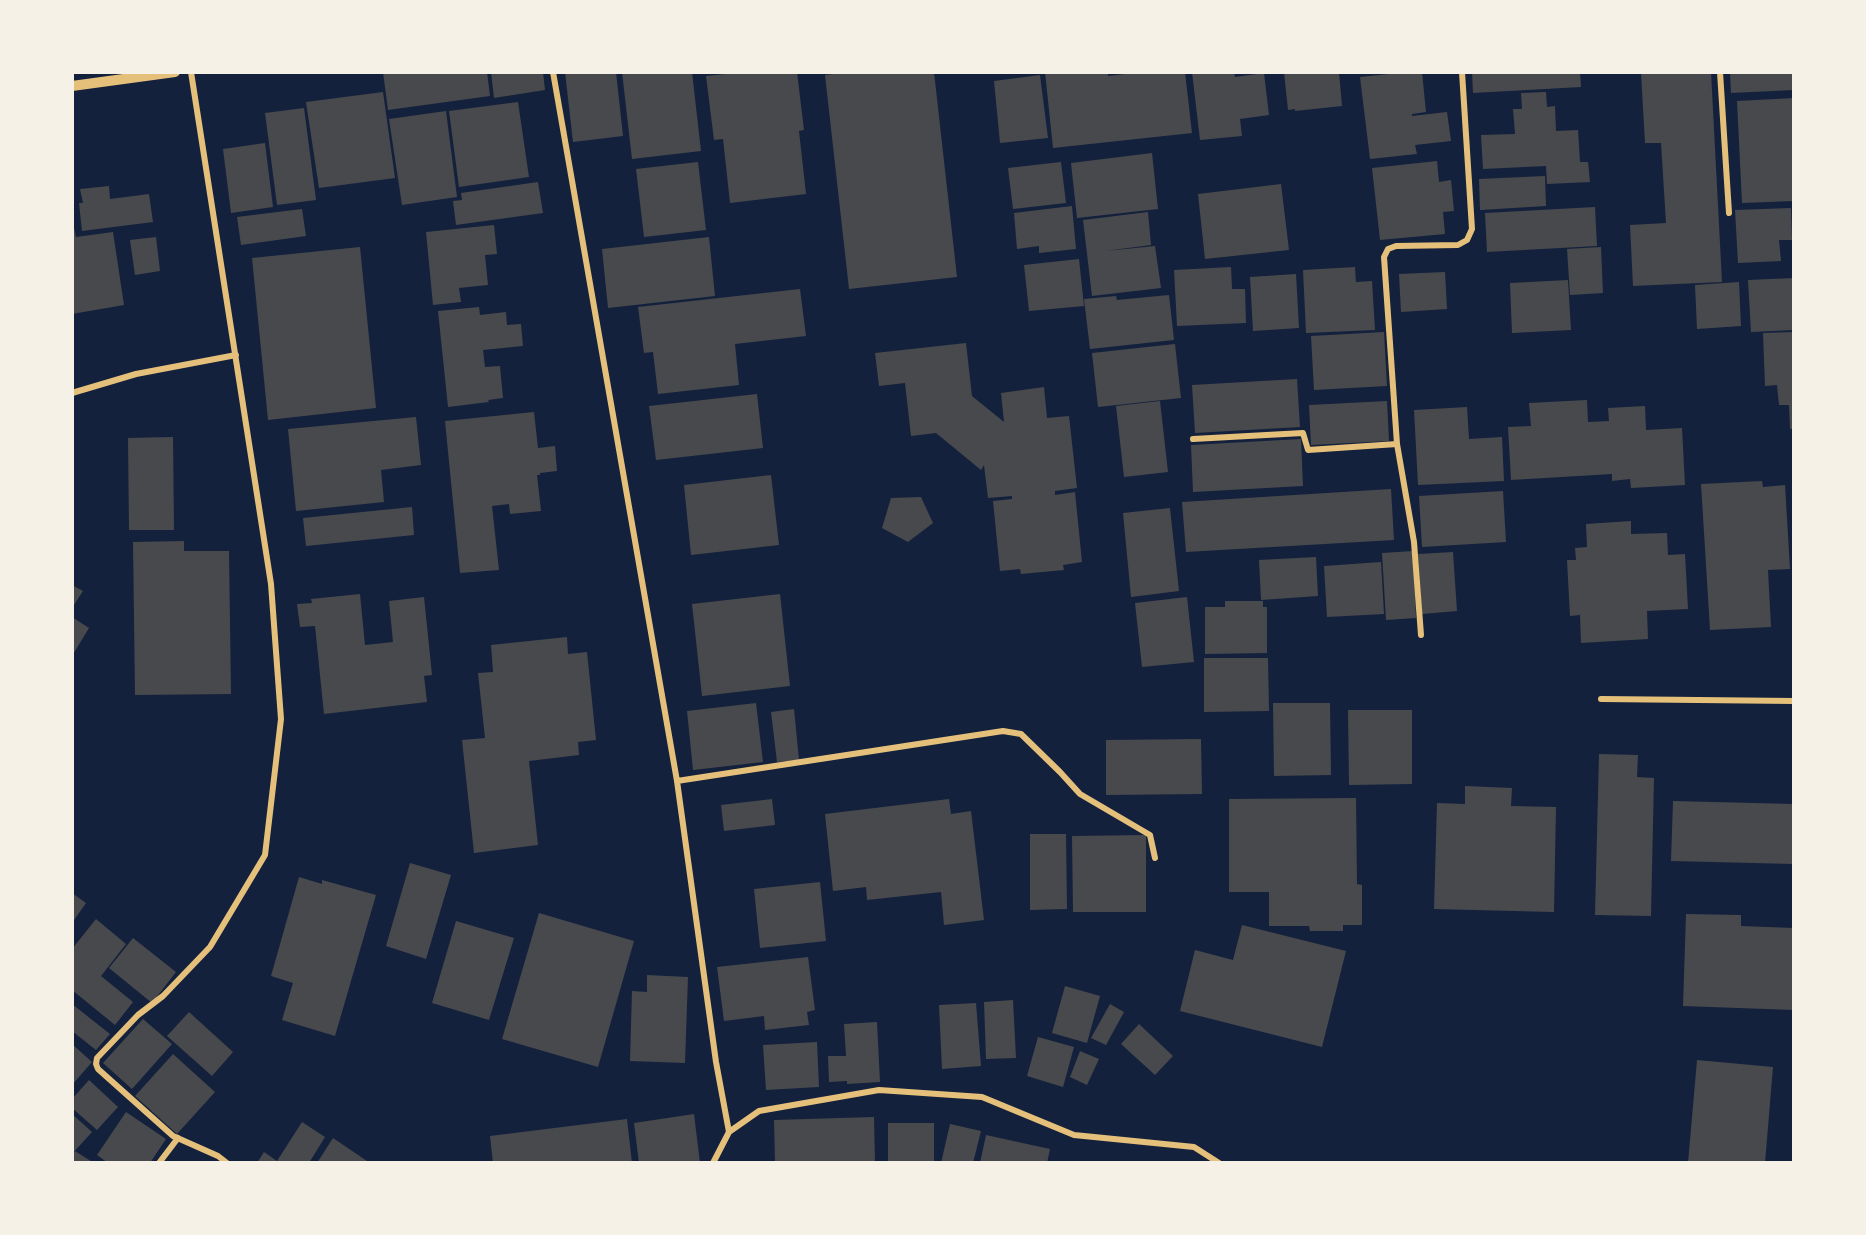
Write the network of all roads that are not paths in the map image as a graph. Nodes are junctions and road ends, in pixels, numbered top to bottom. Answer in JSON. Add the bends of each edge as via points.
{"nodes":[{"id":1,"x":175,"y":72,"type":"edge"},
{"id":2,"x":191,"y":72,"type":"edge"},
{"id":3,"x":553,"y":72,"type":"edge"},
{"id":4,"x":1461,"y":72,"type":"edge"},
{"id":5,"x":1720,"y":72,"type":"edge"},
{"id":6,"x":72,"y":86,"type":"edge"},
{"id":7,"x":1729,"y":213,"type":"dead end"},
{"id":8,"x":236,"y":355,"type":"junction"},
{"id":9,"x":72,"y":393,"type":"edge"},
{"id":10,"x":1193,"y":439,"type":"dead end"},
{"id":11,"x":1397,"y":444,"type":"junction"},
{"id":12,"x":1421,"y":635,"type":"dead end"},
{"id":13,"x":1601,"y":699,"type":"dead end"},
{"id":14,"x":1794,"y":701,"type":"edge"},
{"id":15,"x":677,"y":781,"type":"junction"},
{"id":16,"x":1155,"y":858,"type":"dead end"},
{"id":17,"x":729,"y":1132,"type":"junction"},
{"id":18,"x":178,"y":1138,"type":"junction"},
{"id":19,"x":159,"y":1163,"type":"edge"},
{"id":20,"x":227,"y":1163,"type":"edge"},
{"id":21,"x":713,"y":1163,"type":"edge"},
{"id":22,"x":1219,"y":1163,"type":"edge"}],
"edges":[{"from":1,"to":6,"type":"street"},
{"from":2,"to":8,"type":"street"},
{"from":3,"to":15,"type":"street"},
{"from":4,"to":11,"type":"street","via":[[1472,229],[1467,240],[1458,245],[1396,246],[1388,249],[1384,257]]},
{"from":5,"to":7,"type":"street"},
{"from":8,"to":9,"type":"street","via":[[136,374]]},
{"from":8,"to":18,"type":"street","via":[[271,584],[281,719],[265,855],[210,946],[163,996],[138,1015],[97,1058],[96,1064],[132,1101]]},
{"from":10,"to":11,"type":"street","via":[[1302,433],[1308,450]]},
{"from":11,"to":12,"type":"street","via":[[1414,542]]},
{"from":13,"to":14,"type":"street"},
{"from":15,"to":16,"type":"street","via":[[1003,731],[1021,734],[1080,794],[1150,835]]},
{"from":15,"to":17,"type":"street"},
{"from":17,"to":21,"type":"street"},
{"from":17,"to":22,"type":"street","via":[[759,1111],[879,1090],[982,1096],[1074,1135],[1194,1147]]},
{"from":18,"to":19,"type":"street"},
{"from":18,"to":20,"type":"street"}]}
